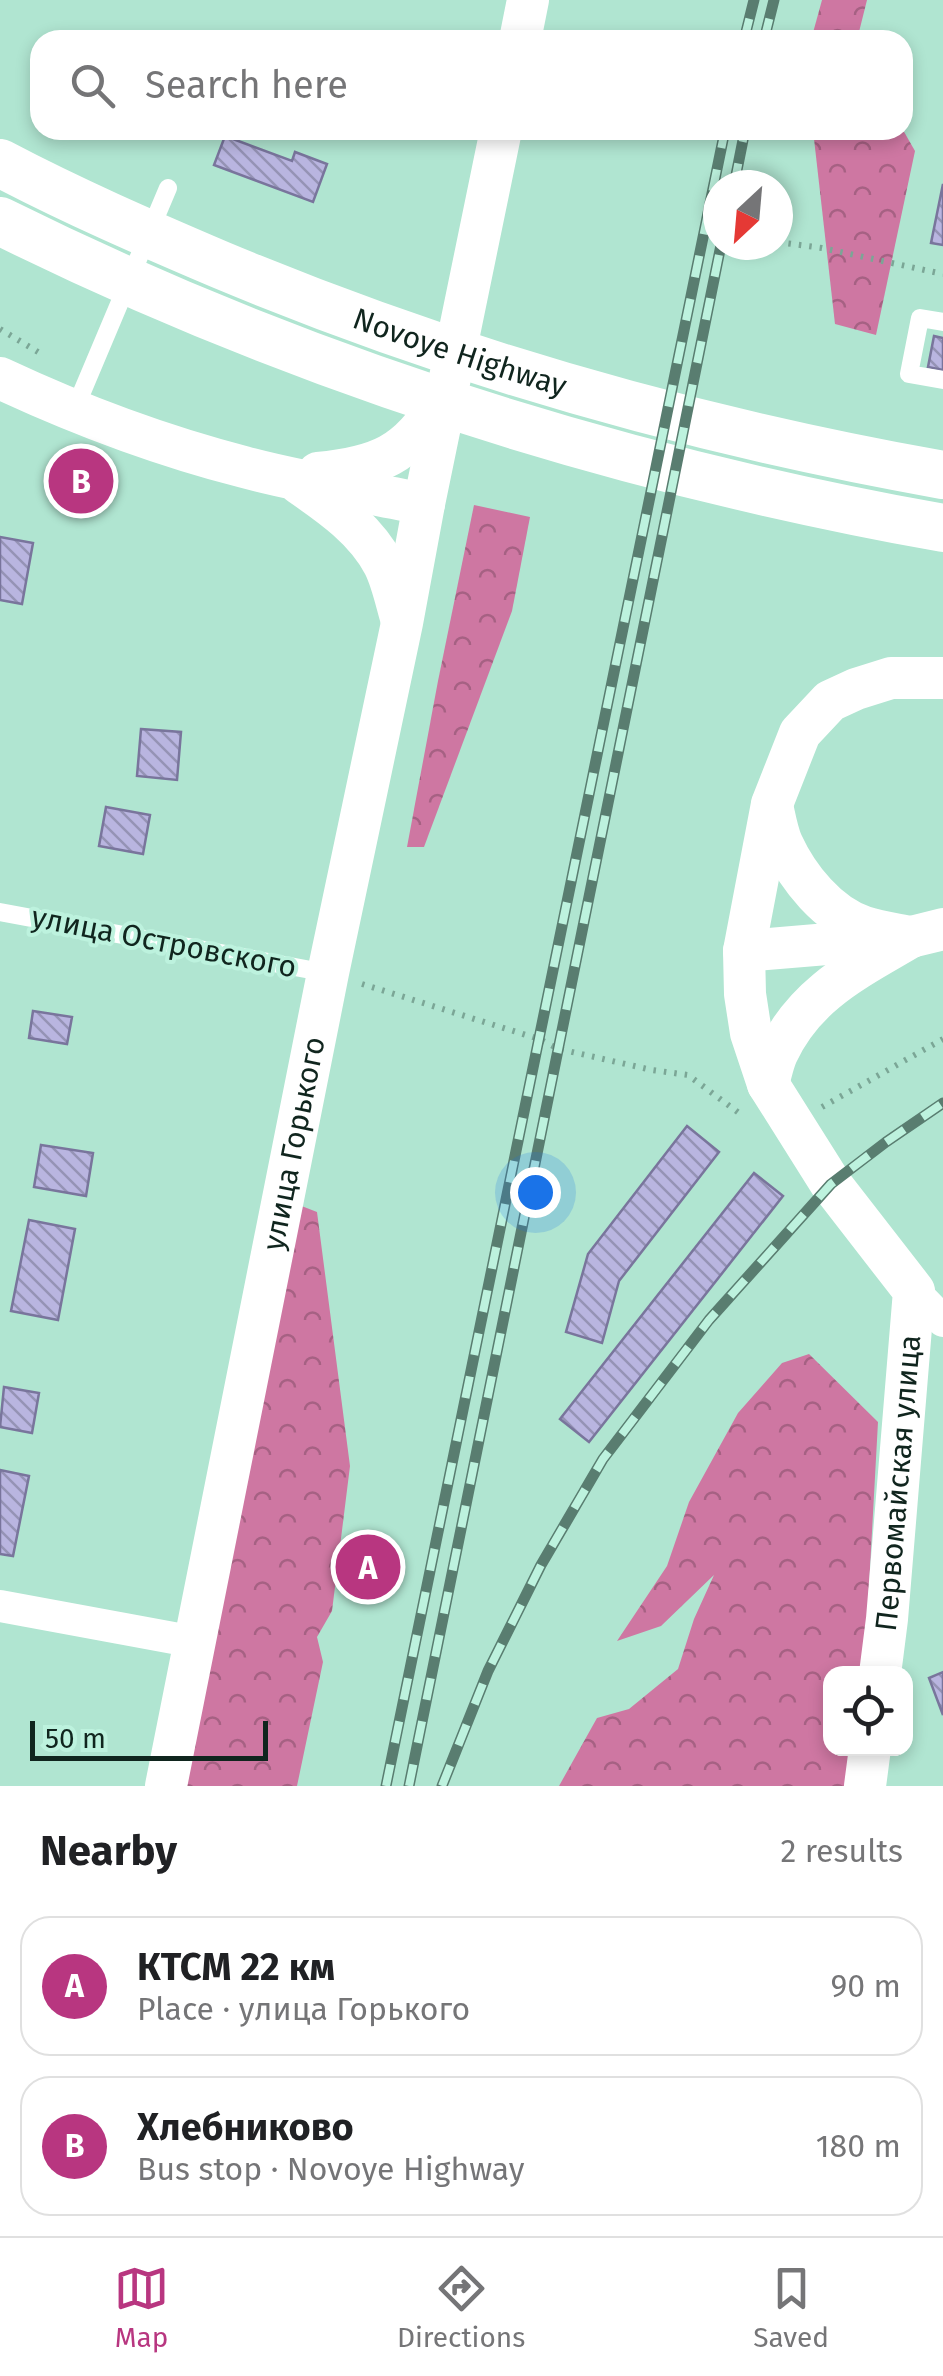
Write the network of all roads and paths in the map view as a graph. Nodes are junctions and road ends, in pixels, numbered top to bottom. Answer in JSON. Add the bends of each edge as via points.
{"nodes":[{"id":1,"x":528,"y":0,"type":"edge"},
{"id":2,"x":522,"y":30,"type":"edge"},
{"id":3,"x":499,"y":140,"type":"edge"},
{"id":4,"x":0,"y":163,"type":"edge"},
{"id":5,"x":168,"y":188,"type":"dead end"},
{"id":6,"x":0,"y":221,"type":"edge"},
{"id":7,"x":793,"y":244,"type":"edge"},
{"id":8,"x":943,"y":274,"type":"edge"},
{"id":9,"x":943,"y":322,"type":"edge"},
{"id":10,"x":0,"y":378,"type":"edge"},
{"id":11,"x":943,"y":380,"type":"edge"},
{"id":12,"x":449,"y":386,"type":"junction"},
{"id":13,"x":74,"y":411,"type":"junction"},
{"id":14,"x":943,"y":475,"type":"edge"},
{"id":15,"x":288,"y":476,"type":"junction"},
{"id":16,"x":424,"y":504,"type":"junction"},
{"id":17,"x":943,"y":531,"type":"edge"},
{"id":18,"x":402,"y":624,"type":"junction"},
{"id":19,"x":943,"y":678,"type":"edge"},
{"id":20,"x":772,"y":804,"type":"junction"},
{"id":21,"x":0,"y":912,"type":"edge"},
{"id":22,"x":927,"y":933,"type":"edge"},
{"id":23,"x":744,"y":950,"type":"junction"},
{"id":24,"x":328,"y":973,"type":"junction"},
{"id":25,"x":943,"y":1040,"type":"edge"},
{"id":26,"x":756,"y":1100,"type":"junction"},
{"id":27,"x":792,"y":1124,"type":"junction"},
{"id":28,"x":929,"y":1306,"type":"edge"},
{"id":29,"x":0,"y":1606,"type":"edge"},
{"id":30,"x":195,"y":1642,"type":"junction"},
{"id":31,"x":881,"y":1666,"type":"edge"},
{"id":32,"x":869,"y":1756,"type":"edge"},
{"id":33,"x":166,"y":1786,"type":"edge"},
{"id":34,"x":865,"y":1786,"type":"edge"}],
"edges":[{"from":1,"to":2,"type":"street"},
{"from":3,"to":12,"type":"street","name":"улица Горького"},
{"from":4,"to":14,"type":"main road","name":"Novoye Highway","via":[[170,244],[416,340],[675,418]]},
{"from":5,"to":13,"type":"lane"},
{"from":6,"to":17,"type":"main road","name":"Novoye Highway","via":[[265,340],[399,390],[662,468]]},
{"from":7,"to":8,"type":"path"},
{"from":9,"to":11,"type":"lane","via":[[920,318],[909,374]]},
{"from":10,"to":13,"type":"street"},
{"from":12,"to":15,"type":"street","via":[[428,422],[391,456],[355,469]]},
{"from":12,"to":16,"type":"street","name":"улица Горького"},
{"from":13,"to":15,"type":"street","via":[[183,450]]},
{"from":15,"to":16,"type":"street"},
{"from":15,"to":18,"type":"street","via":[[337,509],[371,545]]},
{"from":16,"to":18,"type":"street","name":"улица Горького"},
{"from":18,"to":24,"type":"street","name":"улица Горького"},
{"from":19,"to":20,"type":"street","via":[[891,678],[830,702],[800,733]]},
{"from":20,"to":22,"type":"street","via":[[795,868],[832,908],[862,926]]},
{"from":20,"to":23,"type":"street"},
{"from":21,"to":24,"type":"lane","name":"улица Островского"},
{"from":22,"to":23,"type":"street"},
{"from":22,"to":26,"type":"street","via":[[825,990],[777,1054]]},
{"from":23,"to":26,"type":"street"},
{"from":24,"to":26,"type":"path","via":[[559,1048],[688,1075]]},
{"from":24,"to":30,"type":"street","name":"улица Горького"},
{"from":25,"to":27,"type":"path"},
{"from":26,"to":27,"type":"street"},
{"from":27,"to":28,"type":"street"},
{"from":28,"to":31,"type":"street","name":"Первомайская улица"},
{"from":29,"to":30,"type":"street"},
{"from":30,"to":33,"type":"street","name":"улица Горького"},
{"from":32,"to":34,"type":"street"}]}
